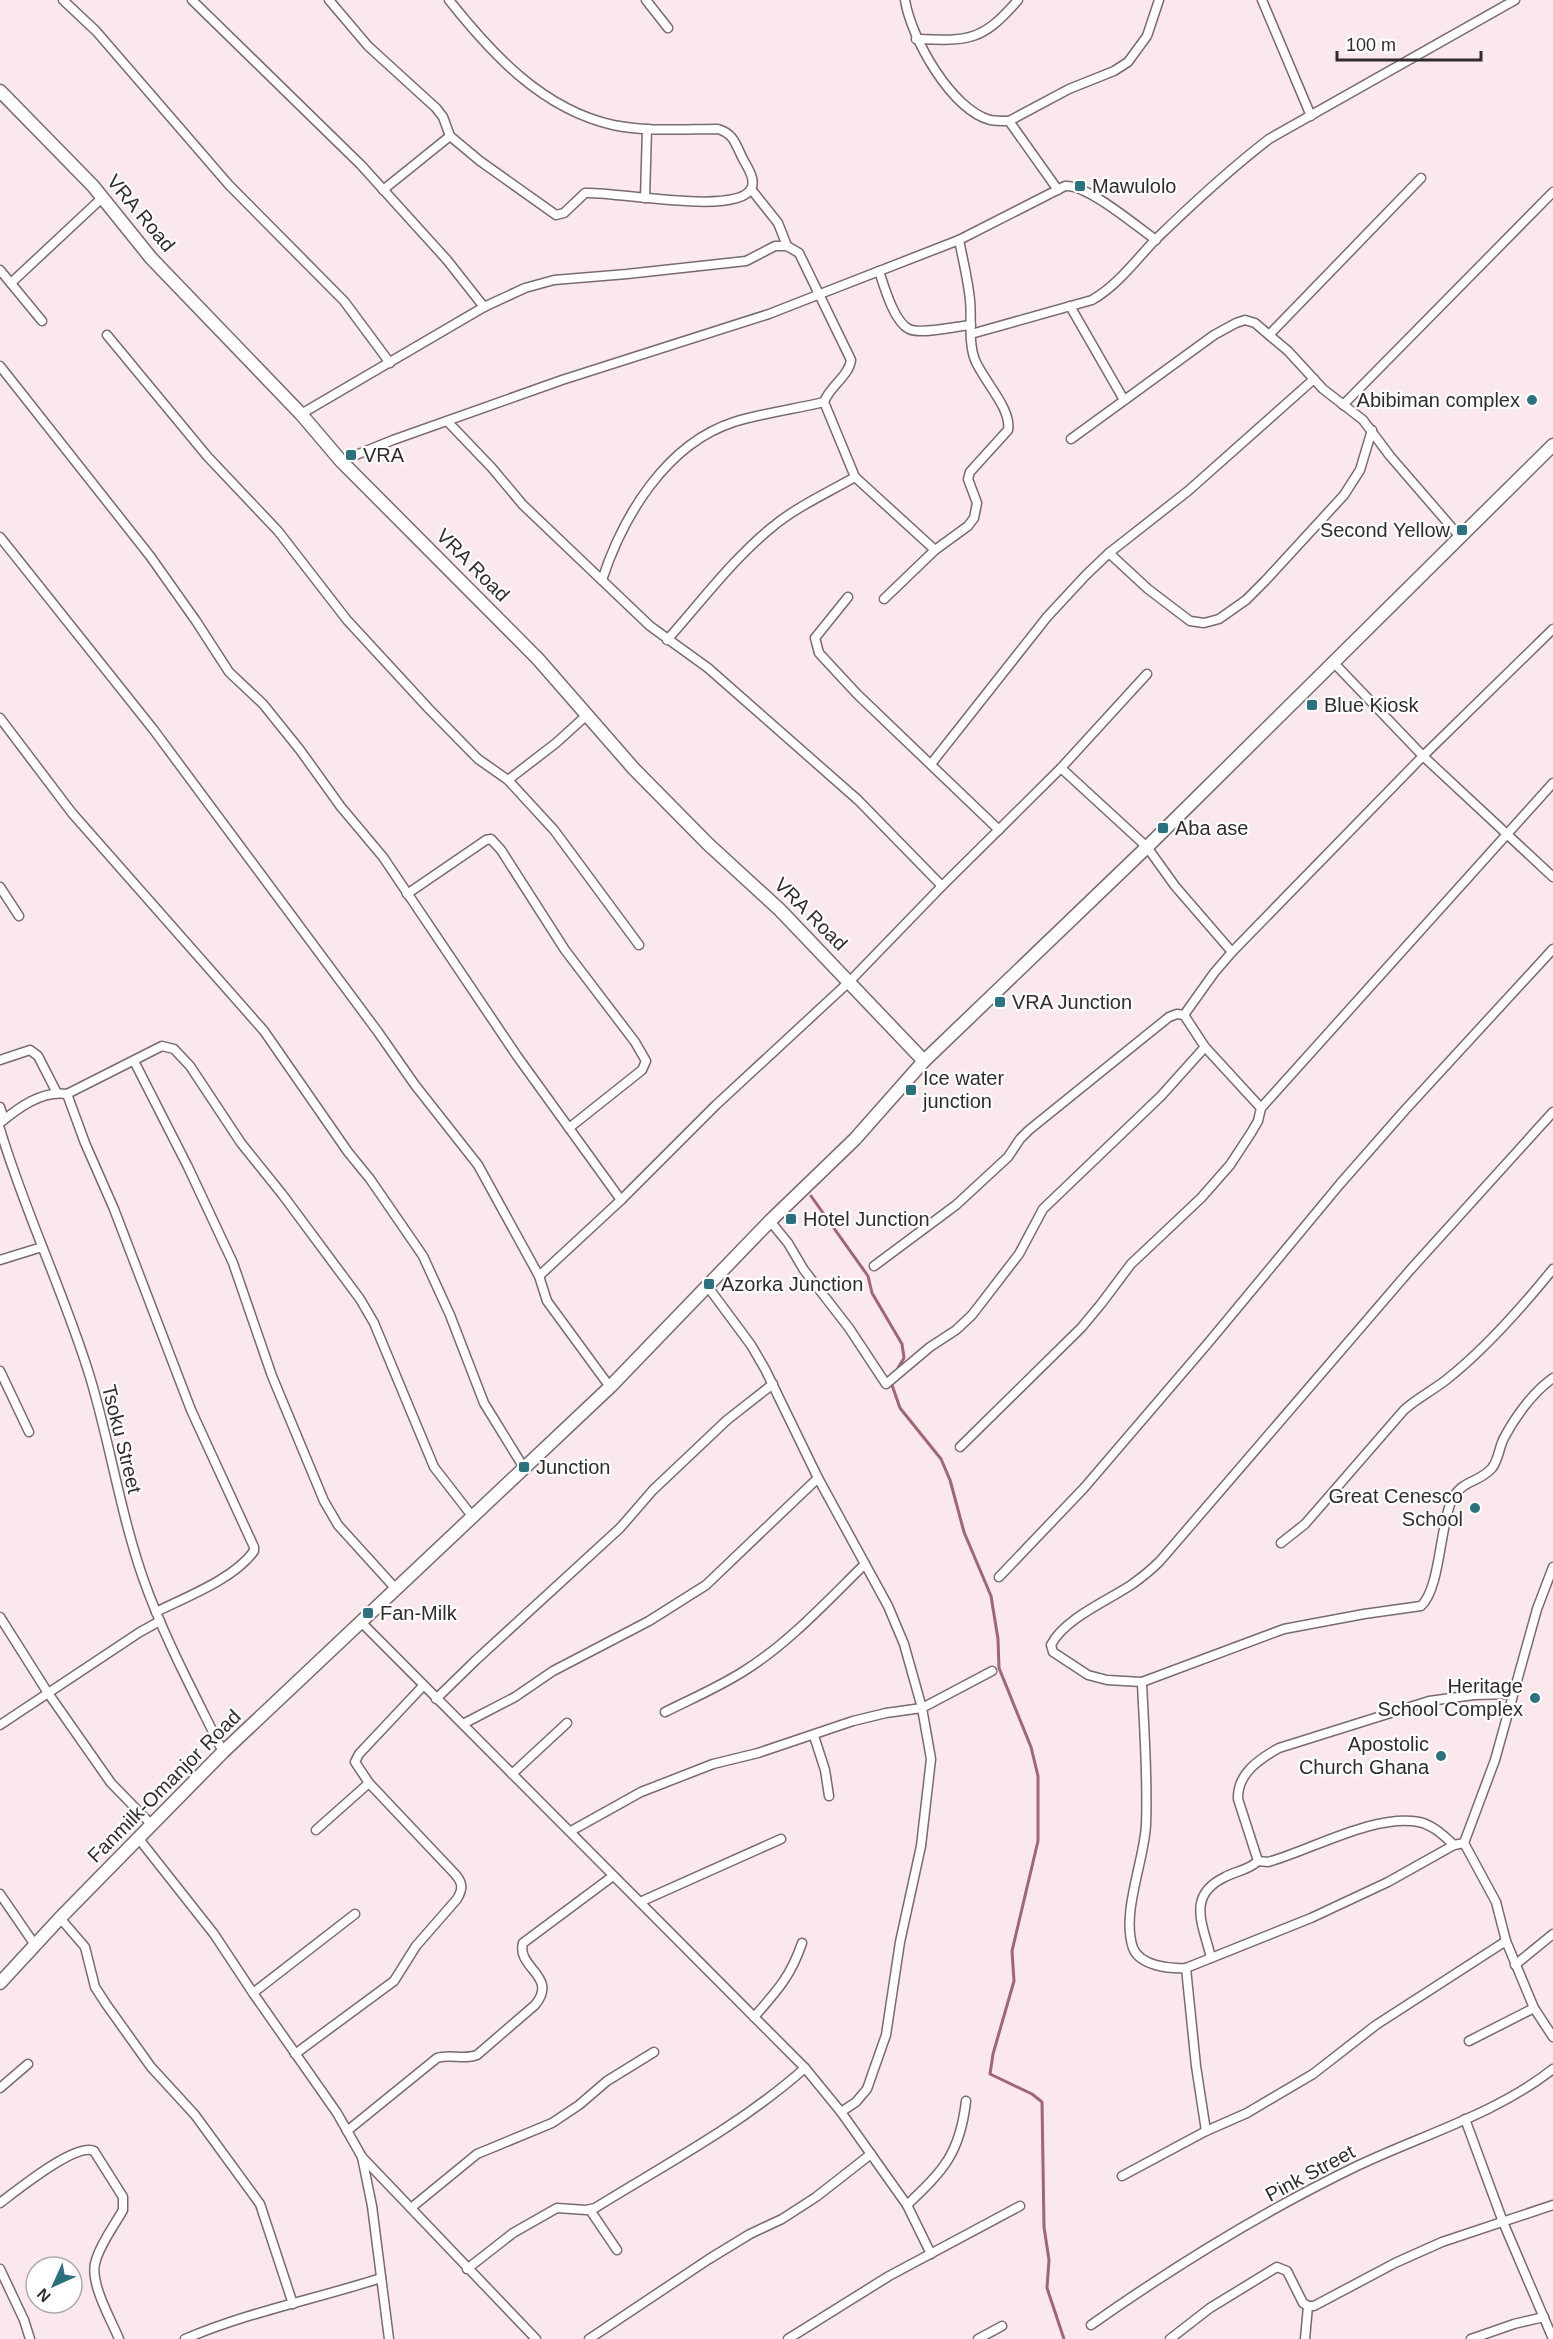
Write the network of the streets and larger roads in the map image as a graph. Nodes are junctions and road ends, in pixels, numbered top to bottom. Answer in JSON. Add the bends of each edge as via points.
{"nodes":[{"id":1,"x":63,"y":0,"type":"edge"},
{"id":2,"x":192,"y":0,"type":"edge"},
{"id":3,"x":329,"y":0,"type":"edge"},
{"id":4,"x":449,"y":0,"type":"edge"},
{"id":5,"x":646,"y":0,"type":"edge"},
{"id":6,"x":905,"y":0,"type":"edge"},
{"id":7,"x":1018,"y":0,"type":"edge"},
{"id":8,"x":1159,"y":0,"type":"edge"},
{"id":9,"x":1262,"y":0,"type":"edge"},
{"id":10,"x":1515,"y":0,"type":"edge"},
{"id":11,"x":668,"y":28,"type":"dead end"},
{"id":12,"x":916,"y":39,"type":"junction"},
{"id":13,"x":0,"y":92,"type":"edge"},
{"id":14,"x":1311,"y":116,"type":"junction"},
{"id":15,"x":1009,"y":121,"type":"junction"},
{"id":16,"x":647,"y":129,"type":"junction"},
{"id":17,"x":450,"y":136,"type":"junction"},
{"id":18,"x":1421,"y":178,"type":"dead end"},
{"id":19,"x":751,"y":189,"type":"junction"},
{"id":20,"x":384,"y":190,"type":"junction"},
{"id":21,"x":1058,"y":190,"type":"junction"},
{"id":22,"x":1553,"y":192,"type":"edge"},
{"id":23,"x":103,"y":197,"type":"junction"},
{"id":24,"x":645,"y":198,"type":"junction"},
{"id":25,"x":959,"y":240,"type":"junction"},
{"id":26,"x":1156,"y":240,"type":"junction"},
{"id":27,"x":787,"y":246,"type":"junction"},
{"id":28,"x":0,"y":270,"type":"edge"},
{"id":29,"x":879,"y":271,"type":"junction"},
{"id":30,"x":11,"y":283,"type":"junction"},
{"id":31,"x":819,"y":294,"type":"junction"},
{"id":32,"x":1070,"y":306,"type":"junction"},
{"id":33,"x":484,"y":307,"type":"junction"},
{"id":34,"x":42,"y":321,"type":"dead end"},
{"id":35,"x":971,"y":330,"type":"junction"},
{"id":36,"x":1269,"y":334,"type":"junction"},
{"id":37,"x":107,"y":335,"type":"dead end"},
{"id":38,"x":390,"y":363,"type":"junction"},
{"id":39,"x":0,"y":366,"type":"edge"},
{"id":40,"x":1314,"y":379,"type":"junction"},
{"id":41,"x":1124,"y":400,"type":"junction"},
{"id":42,"x":825,"y":402,"type":"junction"},
{"id":43,"x":1343,"y":405,"type":"junction"},
{"id":44,"x":301,"y":414,"type":"junction"},
{"id":45,"x":447,"y":422,"type":"junction"},
{"id":46,"x":1372,"y":430,"type":"junction"},
{"id":47,"x":1071,"y":440,"type":"dead end"},
{"id":48,"x":1551,"y":451,"type":"edge"},
{"id":49,"x":341,"y":461,"type":"junction"},
{"id":50,"x":855,"y":477,"type":"junction"},
{"id":51,"x":0,"y":537,"type":"edge"},
{"id":52,"x":1460,"y":537,"type":"junction"},
{"id":53,"x":935,"y":550,"type":"junction"},
{"id":54,"x":1109,"y":553,"type":"junction"},
{"id":55,"x":602,"y":580,"type":"junction"},
{"id":56,"x":848,"y":597,"type":"dead end"},
{"id":57,"x":884,"y":599,"type":"dead end"},
{"id":58,"x":1553,"y":629,"type":"edge"},
{"id":59,"x":668,"y":640,"type":"junction"},
{"id":60,"x":1334,"y":663,"type":"junction"},
{"id":61,"x":1147,"y":674,"type":"dead end"},
{"id":62,"x":588,"y":714,"type":"junction"},
{"id":63,"x":0,"y":718,"type":"edge"},
{"id":64,"x":1423,"y":756,"type":"junction"},
{"id":65,"x":931,"y":764,"type":"junction"},
{"id":66,"x":1061,"y":768,"type":"junction"},
{"id":67,"x":508,"y":780,"type":"junction"},
{"id":68,"x":1553,"y":783,"type":"edge"},
{"id":69,"x":999,"y":830,"type":"junction"},
{"id":70,"x":1506,"y":834,"type":"junction"},
{"id":71,"x":1147,"y":847,"type":"junction"},
{"id":72,"x":1553,"y":877,"type":"edge"},
{"id":73,"x":942,"y":886,"type":"junction"},
{"id":74,"x":0,"y":887,"type":"edge"},
{"id":75,"x":407,"y":894,"type":"junction"},
{"id":76,"x":19,"y":916,"type":"dead end"},
{"id":77,"x":639,"y":945,"type":"dead end"},
{"id":78,"x":1553,"y":949,"type":"edge"},
{"id":79,"x":1232,"y":952,"type":"junction"},
{"id":80,"x":850,"y":981,"type":"junction"},
{"id":81,"x":1184,"y":1015,"type":"junction"},
{"id":82,"x":1205,"y":1047,"type":"junction"},
{"id":83,"x":0,"y":1060,"type":"edge"},
{"id":84,"x":134,"y":1061,"type":"junction"},
{"id":85,"x":924,"y":1061,"type":"junction"},
{"id":86,"x":57,"y":1093,"type":"junction"},
{"id":87,"x":67,"y":1094,"type":"junction"},
{"id":88,"x":0,"y":1107,"type":"edge"},
{"id":89,"x":1261,"y":1108,"type":"junction"},
{"id":90,"x":1553,"y":1112,"type":"edge"},
{"id":91,"x":2,"y":1121,"type":"edge"},
{"id":92,"x":569,"y":1128,"type":"junction"},
{"id":93,"x":0,"y":1129,"type":"edge"},
{"id":94,"x":621,"y":1200,"type":"junction"},
{"id":95,"x":770,"y":1221,"type":"junction"},
{"id":96,"x":42,"y":1246,"type":"junction"},
{"id":97,"x":0,"y":1260,"type":"edge"},
{"id":98,"x":874,"y":1266,"type":"dead end"},
{"id":99,"x":1553,"y":1269,"type":"edge"},
{"id":100,"x":539,"y":1276,"type":"junction"},
{"id":101,"x":708,"y":1287,"type":"junction"},
{"id":102,"x":0,"y":1371,"type":"edge"},
{"id":103,"x":1553,"y":1378,"type":"edge"},
{"id":104,"x":773,"y":1384,"type":"junction"},
{"id":105,"x":610,"y":1387,"type":"junction"},
{"id":106,"x":29,"y":1432,"type":"dead end"},
{"id":107,"x":960,"y":1447,"type":"dead end"},
{"id":108,"x":524,"y":1468,"type":"junction"},
{"id":109,"x":818,"y":1478,"type":"junction"},
{"id":110,"x":472,"y":1516,"type":"junction"},
{"id":111,"x":1281,"y":1543,"type":"dead end"},
{"id":112,"x":866,"y":1564,"type":"junction"},
{"id":113,"x":1553,"y":1567,"type":"edge"},
{"id":114,"x":999,"y":1577,"type":"dead end"},
{"id":115,"x":396,"y":1589,"type":"junction"},
{"id":116,"x":156,"y":1612,"type":"junction"},
{"id":117,"x":0,"y":1617,"type":"edge"},
{"id":118,"x":160,"y":1621,"type":"junction"},
{"id":119,"x":361,"y":1622,"type":"junction"},
{"id":120,"x":992,"y":1671,"type":"dead end"},
{"id":121,"x":1142,"y":1682,"type":"junction"},
{"id":122,"x":423,"y":1686,"type":"junction"},
{"id":123,"x":48,"y":1693,"type":"junction"},
{"id":124,"x":1512,"y":1694,"type":"junction"},
{"id":125,"x":436,"y":1699,"type":"junction"},
{"id":126,"x":922,"y":1708,"type":"junction"},
{"id":127,"x":665,"y":1712,"type":"dead end"},
{"id":128,"x":567,"y":1723,"type":"dead end"},
{"id":129,"x":463,"y":1724,"type":"junction"},
{"id":130,"x":0,"y":1725,"type":"edge"},
{"id":131,"x":814,"y":1736,"type":"junction"},
{"id":132,"x":223,"y":1752,"type":"junction"},
{"id":133,"x":512,"y":1774,"type":"junction"},
{"id":134,"x":369,"y":1782,"type":"junction"},
{"id":135,"x":829,"y":1796,"type":"dead end"},
{"id":136,"x":152,"y":1825,"type":"junction"},
{"id":137,"x":316,"y":1830,"type":"dead end"},
{"id":138,"x":571,"y":1831,"type":"junction"},
{"id":139,"x":139,"y":1839,"type":"junction"},
{"id":140,"x":781,"y":1839,"type":"dead end"},
{"id":141,"x":1459,"y":1844,"type":"junction"},
{"id":142,"x":1258,"y":1861,"type":"junction"},
{"id":143,"x":613,"y":1876,"type":"junction"},
{"id":144,"x":0,"y":1894,"type":"edge"},
{"id":145,"x":640,"y":1902,"type":"junction"},
{"id":146,"x":355,"y":1914,"type":"dead end"},
{"id":147,"x":60,"y":1918,"type":"junction"},
{"id":148,"x":1553,"y":1934,"type":"edge"},
{"id":149,"x":1506,"y":1941,"type":"junction"},
{"id":150,"x":802,"y":1942,"type":"dead end"},
{"id":151,"x":34,"y":1944,"type":"junction"},
{"id":152,"x":1212,"y":1958,"type":"junction"},
{"id":153,"x":1515,"y":1965,"type":"junction"},
{"id":154,"x":1186,"y":1968,"type":"junction"},
{"id":155,"x":0,"y":1983,"type":"edge"},
{"id":156,"x":253,"y":1993,"type":"junction"},
{"id":157,"x":1534,"y":2008,"type":"junction"},
{"id":158,"x":754,"y":2017,"type":"junction"},
{"id":159,"x":1553,"y":2037,"type":"edge"},
{"id":160,"x":1469,"y":2041,"type":"dead end"},
{"id":161,"x":654,"y":2052,"type":"dead end"},
{"id":162,"x":296,"y":2054,"type":"junction"},
{"id":163,"x":27,"y":2064,"type":"dead end"},
{"id":164,"x":805,"y":2068,"type":"junction"},
{"id":165,"x":1553,"y":2069,"type":"edge"},
{"id":166,"x":0,"y":2088,"type":"edge"},
{"id":167,"x":966,"y":2101,"type":"dead end"},
{"id":168,"x":841,"y":2112,"type":"junction"},
{"id":169,"x":1465,"y":2119,"type":"junction"},
{"id":170,"x":347,"y":2131,"type":"junction"},
{"id":171,"x":1206,"y":2131,"type":"junction"},
{"id":172,"x":872,"y":2154,"type":"junction"},
{"id":173,"x":362,"y":2157,"type":"junction"},
{"id":174,"x":1122,"y":2176,"type":"dead end"},
{"id":175,"x":0,"y":2204,"type":"edge"},
{"id":176,"x":907,"y":2205,"type":"junction"},
{"id":177,"x":1553,"y":2205,"type":"edge"},
{"id":178,"x":1020,"y":2206,"type":"dead end"},
{"id":179,"x":411,"y":2208,"type":"junction"},
{"id":180,"x":590,"y":2210,"type":"junction"},
{"id":181,"x":1503,"y":2222,"type":"junction"},
{"id":182,"x":617,"y":2250,"type":"dead end"},
{"id":183,"x":931,"y":2254,"type":"junction"},
{"id":184,"x":0,"y":2269,"type":"edge"},
{"id":185,"x":467,"y":2269,"type":"junction"},
{"id":186,"x":381,"y":2278,"type":"junction"},
{"id":187,"x":293,"y":2304,"type":"junction"},
{"id":188,"x":1308,"y":2306,"type":"junction"},
{"id":189,"x":1544,"y":2317,"type":"junction"},
{"id":190,"x":1091,"y":2325,"type":"dead end"},
{"id":191,"x":1002,"y":2326,"type":"dead end"},
{"id":192,"x":191,"y":2338,"type":"edge"},
{"id":193,"x":30,"y":2339,"type":"edge"},
{"id":194,"x":120,"y":2339,"type":"edge"},
{"id":195,"x":389,"y":2339,"type":"edge"},
{"id":196,"x":536,"y":2339,"type":"edge"},
{"id":197,"x":589,"y":2339,"type":"edge"},
{"id":198,"x":788,"y":2339,"type":"edge"},
{"id":199,"x":978,"y":2339,"type":"edge"},
{"id":200,"x":1170,"y":2339,"type":"edge"},
{"id":201,"x":1305,"y":2339,"type":"edge"},
{"id":202,"x":1471,"y":2339,"type":"edge"},
{"id":203,"x":1553,"y":2339,"type":"edge"}],
"edges":[{"from":1,"to":38,"type":"street","via":[[96,31],[228,185],[344,301]]},
{"from":2,"to":20,"type":"street"},
{"from":3,"to":17,"type":"street","via":[[368,46],[436,108],[444,117]]},
{"from":4,"to":16,"type":"street","via":[[534,90],[573,111],[613,125]]},
{"from":5,"to":11,"type":"street"},
{"from":6,"to":12,"type":"street"},
{"from":7,"to":12,"type":"street","via":[[989,30],[973,38]]},
{"from":8,"to":15,"type":"street","via":[[1147,36],[1128,62]]},
{"from":9,"to":14,"type":"street"},
{"from":10,"to":14,"type":"street"},
{"from":12,"to":15,"type":"street","via":[[939,75],[966,105],[992,121]]},
{"from":13,"to":23,"type":"street","name":"VRA Road"},
{"from":14,"to":26,"type":"street","via":[[1269,139]]},
{"from":15,"to":21,"type":"street"},
{"from":16,"to":19,"type":"street","via":[[728,132],[753,181]]},
{"from":16,"to":24,"type":"street"},
{"from":17,"to":20,"type":"street"},
{"from":17,"to":24,"type":"street","via":[[556,215],[564,213],[585,193]]},
{"from":18,"to":36,"type":"street"},
{"from":19,"to":24,"type":"street","via":[[744,196],[710,201]]},
{"from":19,"to":27,"type":"street","via":[[778,223]]},
{"from":20,"to":33,"type":"street"},
{"from":21,"to":25,"type":"street"},
{"from":21,"to":26,"type":"street","via":[[1070,186],[1089,193]]},
{"from":22,"to":43,"type":"street"},
{"from":23,"to":30,"type":"street"},
{"from":23,"to":44,"type":"street","name":"VRA Road","via":[[151,258]]},
{"from":25,"to":29,"type":"street"},
{"from":25,"to":35,"type":"street","via":[[968,282]]},
{"from":26,"to":32,"type":"street","via":[[1106,292]]},
{"from":27,"to":31,"type":"street","via":[[799,253]]},
{"from":27,"to":33,"type":"street","via":[[775,246],[746,261],[554,280]]},
{"from":28,"to":30,"type":"street"},
{"from":29,"to":31,"type":"street"},
{"from":29,"to":35,"type":"street","via":[[892,307],[909,330]]},
{"from":30,"to":34,"type":"street"},
{"from":31,"to":42,"type":"street","via":[[851,360],[850,368]]},
{"from":31,"to":45,"type":"street"},
{"from":32,"to":35,"type":"street"},
{"from":32,"to":41,"type":"street"},
{"from":33,"to":38,"type":"street"},
{"from":35,"to":53,"type":"street","via":[[973,356],[1009,422],[1004,437],[970,471],[968,478],[977,503],[974,518]]},
{"from":36,"to":40,"type":"street"},
{"from":36,"to":41,"type":"street","via":[[1255,323],[1236,322]]},
{"from":37,"to":67,"type":"street","via":[[207,456],[278,531],[363,638],[429,710]]},
{"from":38,"to":44,"type":"street"},
{"from":39,"to":75,"type":"street","via":[[150,556],[229,672],[263,704],[300,750]]},
{"from":40,"to":43,"type":"street"},
{"from":40,"to":54,"type":"street","via":[[1188,491]]},
{"from":41,"to":47,"type":"street"},
{"from":42,"to":50,"type":"street"},
{"from":42,"to":55,"type":"street","via":[[734,423],[705,435],[684,451],[661,472],[638,503],[614,546]]},
{"from":43,"to":46,"type":"street"},
{"from":44,"to":49,"type":"street","name":"VRA Road"},
{"from":45,"to":49,"type":"street"},
{"from":45,"to":55,"type":"street","via":[[523,505]]},
{"from":46,"to":52,"type":"street","via":[[1396,464]]},
{"from":46,"to":54,"type":"street","via":[[1360,470],[1344,495],[1246,600],[1219,619],[1190,621]]},
{"from":48,"to":52,"type":"street","name":"Fanmilk-Omanjor Road"},
{"from":49,"to":62,"type":"street","name":"VRA Road","via":[[485,604]]},
{"from":50,"to":53,"type":"street"},
{"from":50,"to":59,"type":"street","via":[[771,528],[728,570]]},
{"from":51,"to":100,"type":"street","via":[[153,729],[478,1165]]},
{"from":52,"to":60,"type":"street","name":"Fanmilk-Omanjor Road"},
{"from":53,"to":57,"type":"street"},
{"from":54,"to":65,"type":"street","via":[[1047,617]]},
{"from":55,"to":59,"type":"street"},
{"from":56,"to":65,"type":"street","via":[[815,638],[819,653]]},
{"from":58,"to":64,"type":"street"},
{"from":59,"to":73,"type":"street","via":[[708,668],[858,800]]},
{"from":60,"to":64,"type":"street"},
{"from":60,"to":71,"type":"street","name":"Fanmilk-Omanjor Road"},
{"from":61,"to":66,"type":"street"},
{"from":62,"to":67,"type":"street"},
{"from":62,"to":80,"type":"street","name":"VRA Road","via":[[665,801]]},
{"from":63,"to":108,"type":"street","via":[[72,813],[264,1030],[382,1195],[423,1256],[484,1402]]},
{"from":64,"to":70,"type":"street"},
{"from":64,"to":79,"type":"street"},
{"from":65,"to":69,"type":"street"},
{"from":66,"to":69,"type":"street"},
{"from":66,"to":71,"type":"street"},
{"from":67,"to":77,"type":"street","via":[[554,830]]},
{"from":68,"to":70,"type":"street"},
{"from":69,"to":73,"type":"street"},
{"from":70,"to":72,"type":"street"},
{"from":70,"to":89,"type":"street"},
{"from":71,"to":79,"type":"street"},
{"from":71,"to":85,"type":"street","name":"Fanmilk-Omanjor Road"},
{"from":73,"to":80,"type":"street"},
{"from":74,"to":76,"type":"street"},
{"from":75,"to":92,"type":"street"},
{"from":75,"to":92,"type":"street","via":[[491,839],[565,950],[635,1041],[646,1061],[642,1070]]},
{"from":78,"to":114,"type":"street","via":[[1340,1184],[1084,1488]]},
{"from":79,"to":81,"type":"street"},
{"from":80,"to":85,"type":"street","name":"VRA Road"},
{"from":80,"to":94,"type":"street"},
{"from":81,"to":82,"type":"street"},
{"from":81,"to":98,"type":"street","via":[[1177,1014],[1158,1025],[1087,1082],[1024,1134],[1008,1157],[956,1206]]},
{"from":82,"to":89,"type":"street"},
{"from":82,"to":95,"type":"street","via":[[1161,1096],[1043,1209],[1019,1254],[972,1315],[886,1384]]},
{"from":83,"to":86,"type":"street","via":[[30,1050],[38,1056]]},
{"from":84,"to":87,"type":"street"},
{"from":84,"to":110,"type":"street","via":[[168,1046],[190,1066],[241,1143],[360,1299],[374,1323],[434,1467]]},
{"from":84,"to":115,"type":"street","via":[[233,1263],[272,1376],[324,1501],[344,1533]]},
{"from":85,"to":95,"type":"street","name":"Fanmilk-Omanjor Road","via":[[855,1139]]},
{"from":86,"to":87,"type":"street"},
{"from":86,"to":91,"type":"street","via":[[27,1104]]},
{"from":87,"to":116,"type":"street","via":[[191,1410],[254,1547],[247,1559],[225,1576]]},
{"from":88,"to":91,"type":"street"},
{"from":89,"to":107,"type":"street","via":[[1258,1121],[1230,1165],[1201,1198],[1131,1264],[1080,1328]]},
{"from":90,"to":121,"type":"street","via":[[1411,1269],[1160,1561],[1130,1586],[1072,1623],[1051,1645],[1060,1659],[1088,1675]]},
{"from":92,"to":94,"type":"street"},
{"from":93,"to":96,"type":"street","name":"Tsoku Street"},
{"from":94,"to":100,"type":"street"},
{"from":95,"to":101,"type":"street","name":"Fanmilk-Omanjor Road"},
{"from":96,"to":97,"type":"street"},
{"from":96,"to":116,"type":"street","name":"Tsoku Street","via":[[90,1377],[120,1502]]},
{"from":99,"to":111,"type":"street","via":[[1471,1358],[1404,1410],[1313,1516]]},
{"from":100,"to":105,"type":"street","via":[[547,1301]]},
{"from":101,"to":104,"type":"street","via":[[751,1345]]},
{"from":101,"to":105,"type":"street","name":"Fanmilk-Omanjor Road"},
{"from":102,"to":106,"type":"street"},
{"from":103,"to":121,"type":"street","via":[[1518,1417],[1492,1467],[1458,1489],[1450,1503],[1431,1592],[1421,1606],[1284,1629]]},
{"from":104,"to":109,"type":"street"},
{"from":104,"to":125,"type":"street","via":[[727,1420],[653,1490],[620,1528]]},
{"from":105,"to":108,"type":"street","name":"Fanmilk-Omanjor Road"},
{"from":108,"to":110,"type":"street","name":"Fanmilk-Omanjor Road"},
{"from":109,"to":112,"type":"street"},
{"from":109,"to":129,"type":"street","via":[[697,1591]]},
{"from":110,"to":115,"type":"street","name":"Fanmilk-Omanjor Road"},
{"from":112,"to":126,"type":"street","via":[[904,1644]]},
{"from":112,"to":127,"type":"street","via":[[763,1658]]},
{"from":113,"to":124,"type":"street"},
{"from":115,"to":119,"type":"street","name":"Fanmilk-Omanjor Road"},
{"from":116,"to":118,"type":"street","name":"Tsoku Street"},
{"from":117,"to":123,"type":"street"},
{"from":118,"to":123,"type":"street"},
{"from":118,"to":132,"type":"street","name":"Tsoku Street"},
{"from":119,"to":122,"type":"street"},
{"from":119,"to":132,"type":"street","name":"Fanmilk-Omanjor Road"},
{"from":120,"to":126,"type":"street"},
{"from":121,"to":154,"type":"street","via":[[1147,1806],[1130,1912],[1131,1938],[1134,1950],[1146,1960]]},
{"from":122,"to":125,"type":"street"},
{"from":122,"to":134,"type":"street","via":[[356,1758],[357,1767]]},
{"from":123,"to":130,"type":"street"},
{"from":123,"to":136,"type":"street","via":[[111,1783]]},
{"from":124,"to":141,"type":"street","via":[[1495,1760]]},
{"from":124,"to":142,"type":"street","via":[[1429,1701],[1279,1748],[1261,1758],[1238,1788]]},
{"from":125,"to":129,"type":"street"},
{"from":126,"to":131,"type":"street","via":[[853,1721]]},
{"from":126,"to":168,"type":"street","via":[[932,1759],[921,1846],[900,1942],[886,2035],[867,2089]]},
{"from":128,"to":133,"type":"street"},
{"from":129,"to":133,"type":"street"},
{"from":131,"to":135,"type":"street"},
{"from":131,"to":138,"type":"street","via":[[713,1764],[641,1792]]},
{"from":132,"to":136,"type":"street","name":"Fanmilk-Omanjor Road"},
{"from":133,"to":138,"type":"street"},
{"from":134,"to":137,"type":"street"},
{"from":134,"to":162,"type":"street","via":[[462,1882],[462,1891],[416,1946],[394,1981]]},
{"from":136,"to":139,"type":"street","name":"Fanmilk-Omanjor Road"},
{"from":138,"to":143,"type":"street"},
{"from":139,"to":147,"type":"street","name":"Fanmilk-Omanjor Road"},
{"from":139,"to":156,"type":"street","via":[[214,1934]]},
{"from":140,"to":145,"type":"street"},
{"from":141,"to":142,"type":"street","via":[[1422,1822],[1403,1820],[1366,1827],[1268,1862]]},
{"from":141,"to":149,"type":"street","via":[[1496,1902]]},
{"from":141,"to":152,"type":"street","via":[[1302,1922]]},
{"from":142,"to":152,"type":"street","via":[[1211,1885],[1200,1901],[1199,1916]]},
{"from":143,"to":145,"type":"street"},
{"from":143,"to":170,"type":"street","via":[[523,1943],[524,1957],[543,1988],[535,2005],[477,2055],[437,2058]]},
{"from":144,"to":151,"type":"street"},
{"from":145,"to":158,"type":"street"},
{"from":146,"to":156,"type":"street"},
{"from":147,"to":151,"type":"street","name":"Fanmilk-Omanjor Road"},
{"from":147,"to":187,"type":"street","via":[[85,1947],[95,1987],[106,2004],[260,2204]]},
{"from":148,"to":153,"type":"street"},
{"from":149,"to":153,"type":"street"},
{"from":149,"to":171,"type":"street","via":[[1376,2025],[1313,2074],[1247,2113]]},
{"from":150,"to":158,"type":"street","via":[[795,1965]]},
{"from":151,"to":155,"type":"street","name":"Fanmilk-Omanjor Road"},
{"from":152,"to":154,"type":"street"},
{"from":153,"to":157,"type":"street"},
{"from":154,"to":171,"type":"street"},
{"from":156,"to":162,"type":"street"},
{"from":157,"to":159,"type":"street"},
{"from":157,"to":160,"type":"street"},
{"from":158,"to":164,"type":"street"},
{"from":161,"to":179,"type":"street","via":[[607,2081],[552,2123],[477,2154]]},
{"from":162,"to":170,"type":"street"},
{"from":163,"to":166,"type":"street"},
{"from":164,"to":168,"type":"street"},
{"from":164,"to":180,"type":"street","via":[[724,2129]]},
{"from":165,"to":169,"type":"street","name":"Pink Street"},
{"from":167,"to":176,"type":"street","via":[[954,2151],[942,2170]]},
{"from":168,"to":172,"type":"street"},
{"from":169,"to":181,"type":"street"},
{"from":169,"to":190,"type":"street","name":"Pink Street","via":[[1346,2172],[1222,2239]]},
{"from":170,"to":173,"type":"street"},
{"from":171,"to":174,"type":"street"},
{"from":172,"to":176,"type":"street"},
{"from":172,"to":197,"type":"street","via":[[816,2198],[709,2259]]},
{"from":173,"to":179,"type":"street"},
{"from":173,"to":186,"type":"street"},
{"from":175,"to":194,"type":"street","via":[[43,2171],[82,2150],[94,2151],[124,2204],[94,2270]]},
{"from":176,"to":183,"type":"street"},
{"from":177,"to":181,"type":"street"},
{"from":178,"to":183,"type":"street"},
{"from":179,"to":185,"type":"street"},
{"from":180,"to":182,"type":"street"},
{"from":180,"to":185,"type":"street","via":[[556,2208],[513,2233]]},
{"from":181,"to":188,"type":"street","via":[[1442,2242],[1321,2304]]},
{"from":181,"to":189,"type":"street"},
{"from":183,"to":198,"type":"street"},
{"from":184,"to":193,"type":"street"},
{"from":185,"to":196,"type":"street"},
{"from":186,"to":187,"type":"street"},
{"from":186,"to":195,"type":"street"},
{"from":187,"to":192,"type":"street","via":[[240,2318]]},
{"from":188,"to":200,"type":"street","via":[[1287,2271],[1278,2267],[1210,2308]]},
{"from":188,"to":201,"type":"street"},
{"from":189,"to":202,"type":"street"},
{"from":189,"to":203,"type":"street"},
{"from":191,"to":199,"type":"street"}]}
